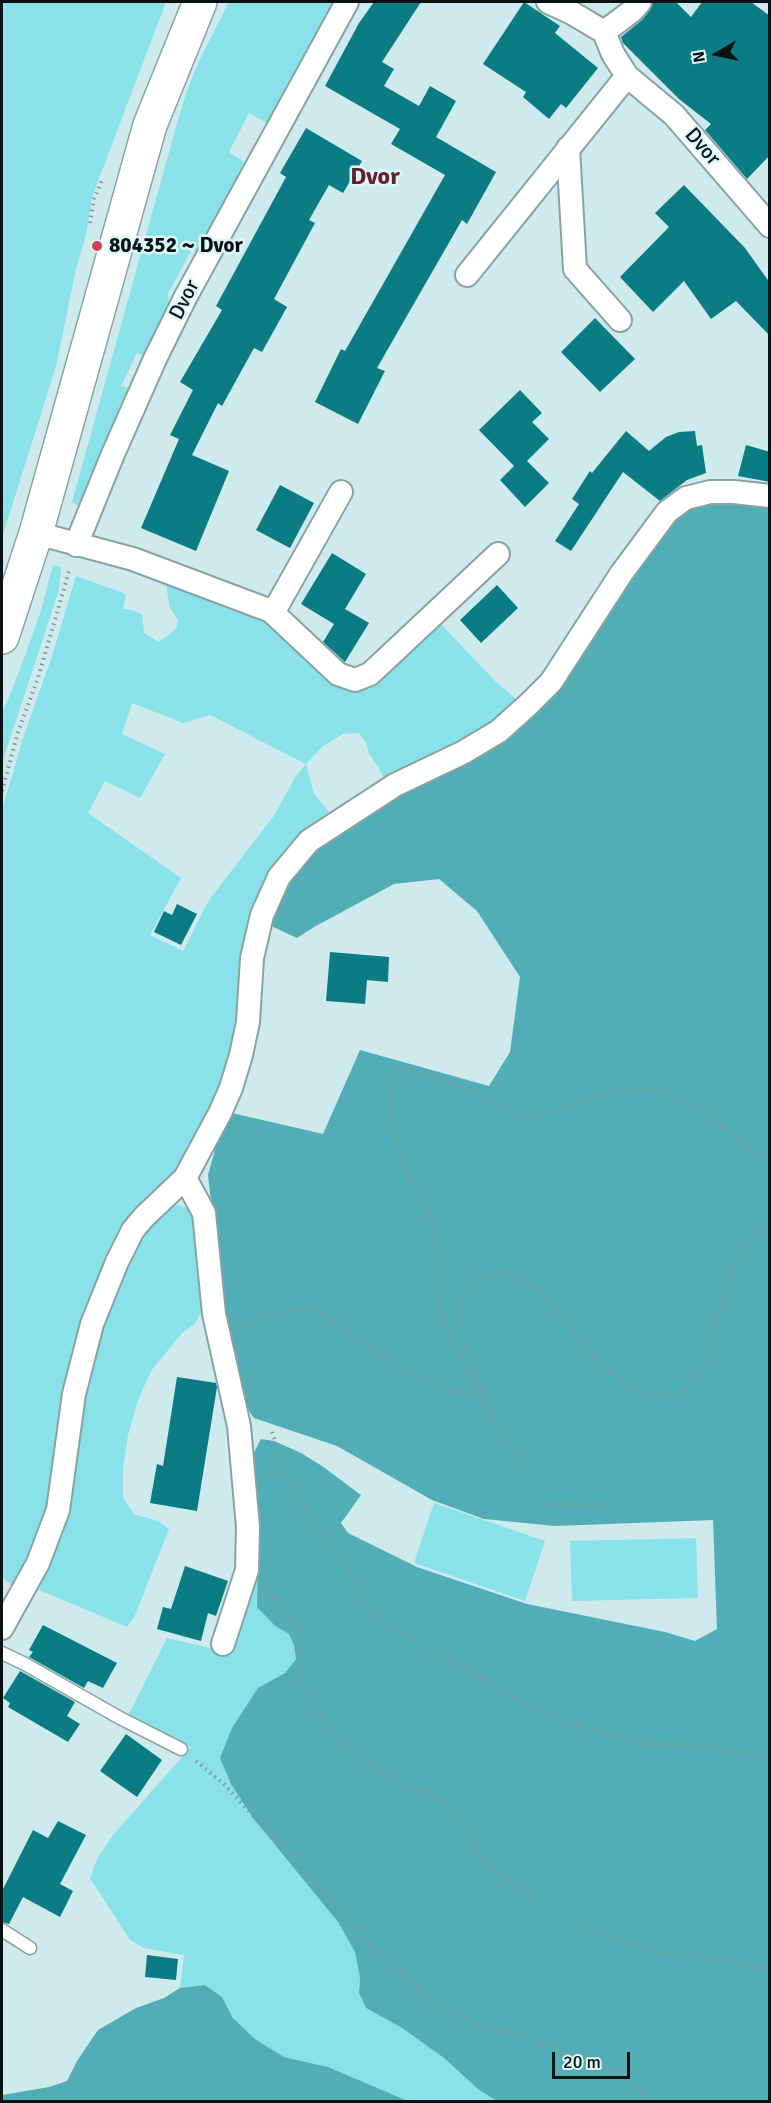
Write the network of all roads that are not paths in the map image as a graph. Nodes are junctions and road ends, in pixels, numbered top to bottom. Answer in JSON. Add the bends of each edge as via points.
{"nodes":[{"id":1,"x":200,"y":2,"type":"edge"},
{"id":2,"x":347,"y":2,"type":"edge"},
{"id":3,"x":548,"y":2,"type":"edge"},
{"id":4,"x":640,"y":2,"type":"edge"},
{"id":5,"x":603,"y":32,"type":"junction"},
{"id":6,"x":627,"y":76,"type":"junction"},
{"id":7,"x":567,"y":148,"type":"junction"},
{"id":8,"x":770,"y":226,"type":"edge"},
{"id":9,"x":467,"y":275,"type":"dead end"},
{"id":10,"x":620,"y":320,"type":"dead end"},
{"id":11,"x":341,"y":492,"type":"dead end"},
{"id":12,"x":770,"y":496,"type":"edge"},
{"id":13,"x":36,"y":532,"type":"junction"},
{"id":14,"x":76,"y":545,"type":"junction"},
{"id":15,"x":498,"y":554,"type":"dead end"},
{"id":16,"x":273,"y":613,"type":"junction"},
{"id":17,"x":2,"y":638,"type":"edge"},
{"id":18,"x":185,"y":1178,"type":"junction"},
{"id":19,"x":2,"y":1628,"type":"edge"},
{"id":20,"x":224,"y":1644,"type":"dead end"},
{"id":21,"x":2,"y":1653,"type":"edge"},
{"id":22,"x":181,"y":1749,"type":"road end"},
{"id":23,"x":2,"y":1930,"type":"edge"},
{"id":24,"x":30,"y":1948,"type":"dead end"}],
"edges":[{"from":1,"to":13,"type":"street","via":[[150,125]]},
{"from":2,"to":14,"type":"street","name":"Dvor","via":[[155,358]]},
{"from":3,"to":5,"type":"street","name":"Dvor"},
{"from":4,"to":5,"type":"street"},
{"from":5,"to":6,"type":"street","name":"Dvor"},
{"from":6,"to":7,"type":"street"},
{"from":6,"to":8,"type":"street","name":"Dvor","via":[[674,115]]},
{"from":7,"to":9,"type":"street"},
{"from":7,"to":10,"type":"street","via":[[575,269]]},
{"from":11,"to":16,"type":"street"},
{"from":12,"to":18,"type":"street","via":[[711,492],[686,498],[667,512],[621,574],[551,682],[530,703],[499,731],[395,785],[309,841],[279,877],[262,915],[252,958],[248,1022],[241,1055],[220,1113]]},
{"from":13,"to":14,"type":"street"},
{"from":13,"to":17,"type":"street"},
{"from":14,"to":16,"type":"street","via":[[133,559]]},
{"from":15,"to":16,"type":"street","via":[[370,674],[355,680],[338,674]]},
{"from":18,"to":19,"type":"street","via":[[133,1230],[117,1262],[92,1324],[74,1394],[58,1510],[38,1563]]},
{"from":18,"to":20,"type":"street","via":[[204,1213],[214,1314],[238,1426],[248,1527],[247,1570]]},
{"from":21,"to":22,"type":"lane"},
{"from":23,"to":24,"type":"lane"}]}
